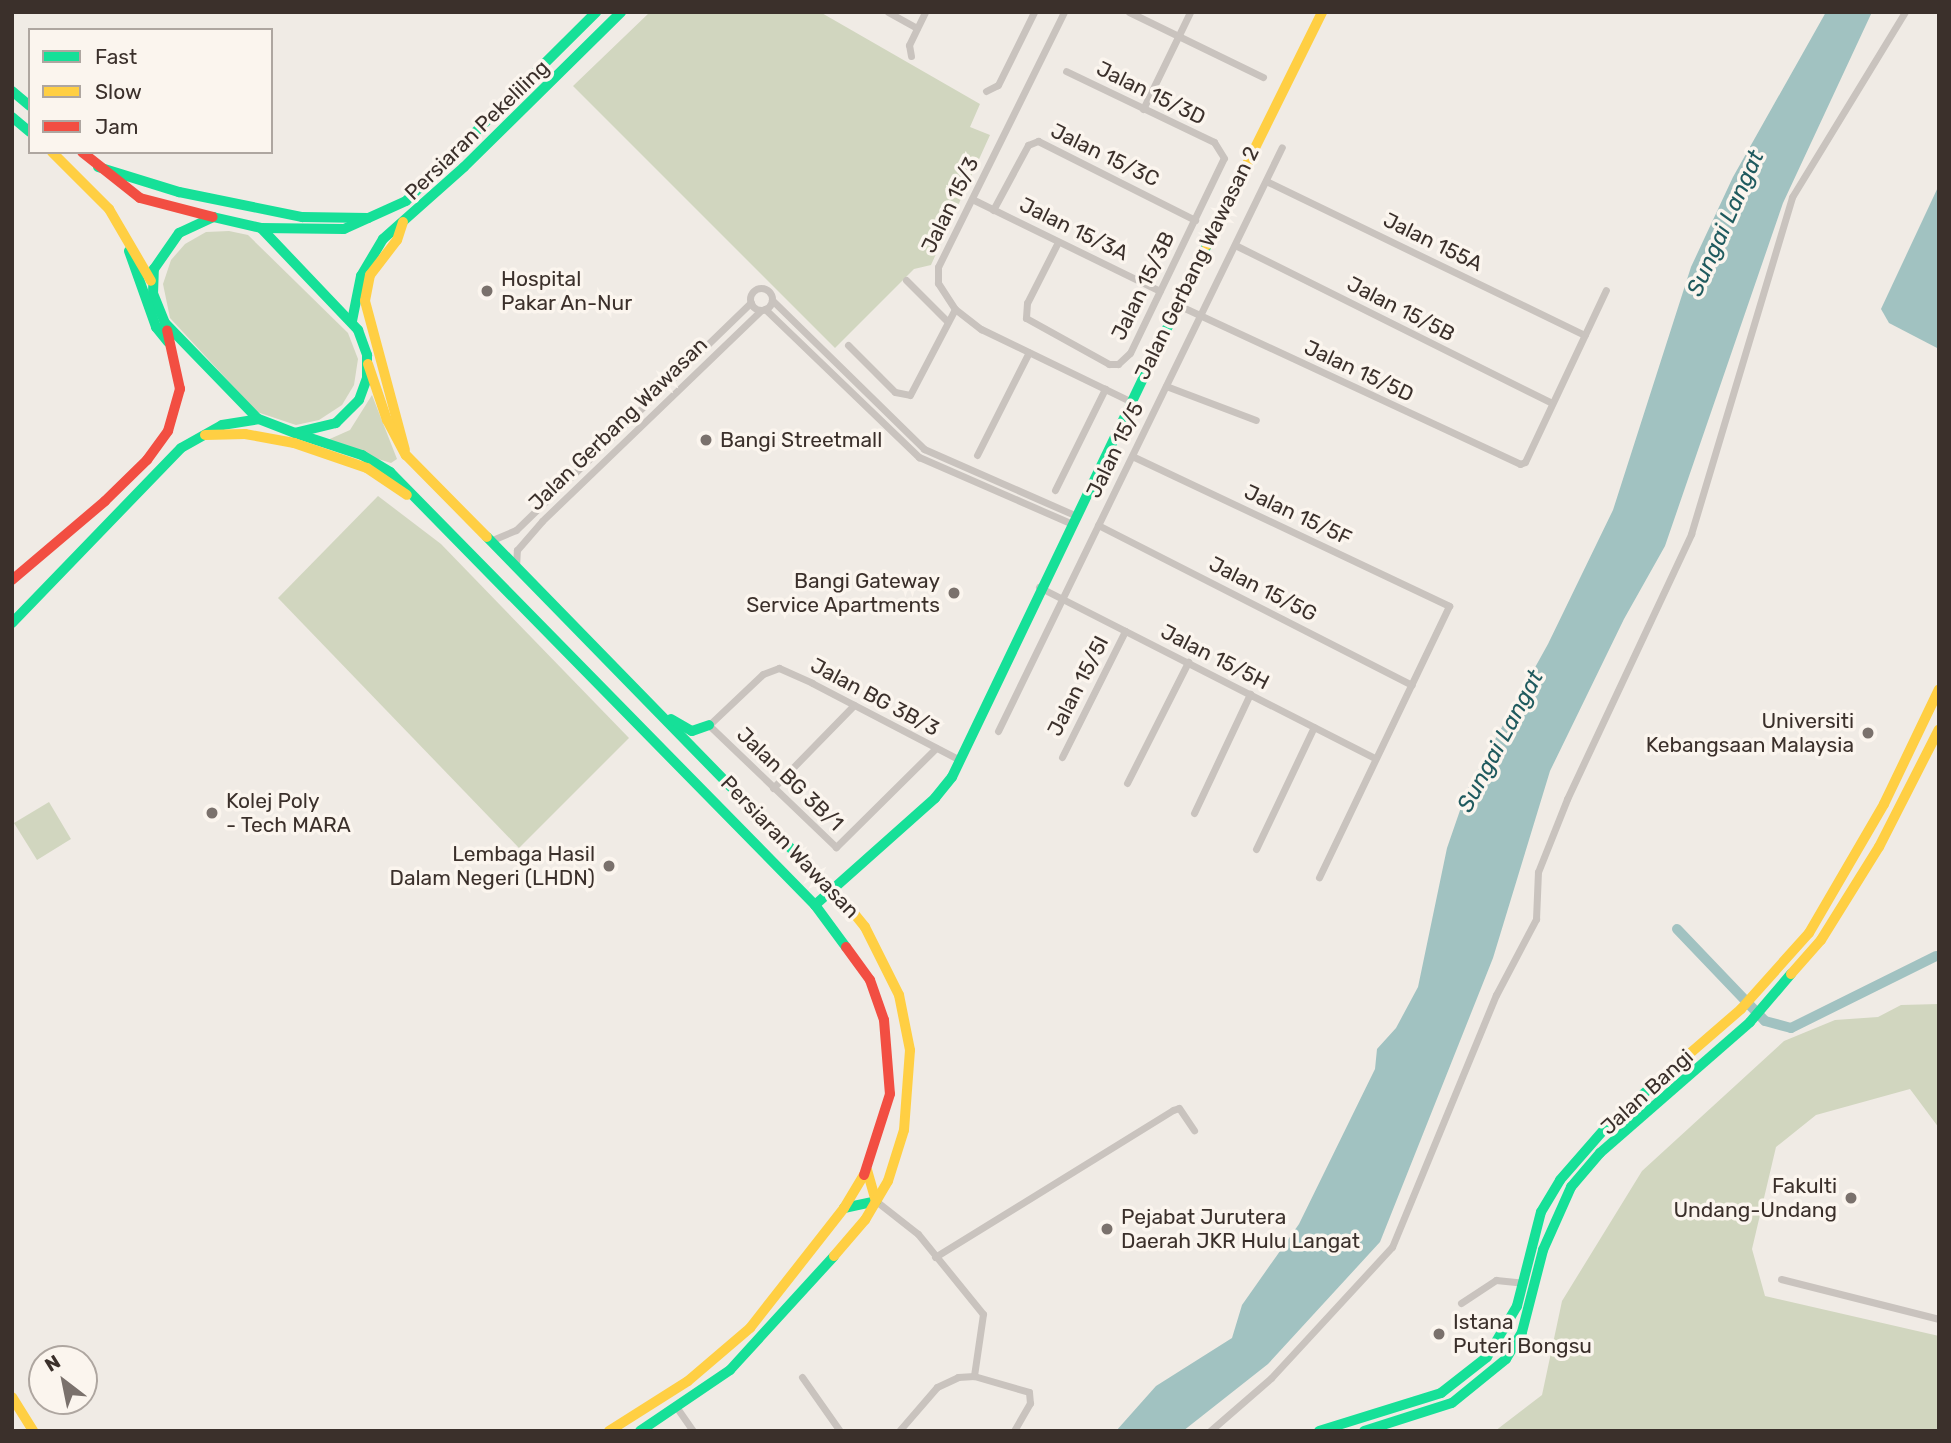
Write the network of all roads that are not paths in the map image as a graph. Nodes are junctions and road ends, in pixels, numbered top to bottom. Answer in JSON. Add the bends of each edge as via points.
{"nodes":[{"id":1,"x":596,"y":12,"type":"edge"},
{"id":2,"x":621,"y":12,"type":"edge"},
{"id":3,"x":888,"y":12,"type":"edge"},
{"id":4,"x":925,"y":12,"type":"edge"},
{"id":5,"x":1034,"y":12,"type":"edge"},
{"id":6,"x":1064,"y":12,"type":"edge"},
{"id":7,"x":1129,"y":12,"type":"edge"},
{"id":8,"x":1190,"y":12,"type":"edge"},
{"id":9,"x":1322,"y":12,"type":"edge"},
{"id":10,"x":1905,"y":12,"type":"edge"},
{"id":11,"x":917,"y":28,"type":"junction"},
{"id":12,"x":1178,"y":36,"type":"junction"},
{"id":13,"x":911,"y":56,"type":"dead end"},
{"id":14,"x":1066,"y":71,"type":"dead end"},
{"id":15,"x":1263,"y":77,"type":"dead end"},
{"id":16,"x":986,"y":91,"type":"dead end"},
{"id":17,"x":12,"y":92,"type":"edge"},
{"id":18,"x":28,"y":104,"type":"edge"},
{"id":19,"x":1143,"y":109,"type":"junction"},
{"id":20,"x":12,"y":117,"type":"edge"},
{"id":21,"x":28,"y":130,"type":"edge"},
{"id":22,"x":1220,"y":147,"type":"joint"},
{"id":23,"x":1282,"y":147,"type":"dead end"},
{"id":24,"x":54,"y":154,"type":"edge"},
{"id":25,"x":84,"y":154,"type":"edge"},
{"id":26,"x":99,"y":167,"type":"junction"},
{"id":27,"x":1266,"y":181,"type":"junction"},
{"id":28,"x":972,"y":199,"type":"junction"},
{"id":29,"x":993,"y":210,"type":"junction"},
{"id":30,"x":214,"y":217,"type":"junction"},
{"id":31,"x":374,"y":218,"type":"junction"},
{"id":32,"x":1195,"y":220,"type":"junction"},
{"id":33,"x":403,"y":222,"type":"junction"},
{"id":34,"x":261,"y":228,"type":"junction"},
{"id":35,"x":125,"y":239,"type":"junction"},
{"id":36,"x":1058,"y":242,"type":"junction"},
{"id":37,"x":1235,"y":245,"type":"junction"},
{"id":38,"x":906,"y":280,"type":"dead end"},
{"id":39,"x":152,"y":282,"type":"junction"},
{"id":40,"x":1606,"y":290,"type":"dead end"},
{"id":41,"x":1160,"y":291,"type":"junction"},
{"id":42,"x":772,"y":300,"type":"junction"},
{"id":43,"x":751,"y":302,"type":"junction"},
{"id":44,"x":1178,"y":306,"type":"junction"},
{"id":45,"x":763,"y":309,"type":"junction"},
{"id":46,"x":955,"y":309,"type":"junction"},
{"id":47,"x":1201,"y":315,"type":"junction"},
{"id":48,"x":352,"y":320,"type":"junction"},
{"id":49,"x":948,"y":322,"type":"junction"},
{"id":50,"x":165,"y":323,"type":"junction"},
{"id":51,"x":1585,"y":335,"type":"junction"},
{"id":52,"x":170,"y":345,"type":"junction"},
{"id":53,"x":848,"y":345,"type":"dead end"},
{"id":54,"x":1029,"y":352,"type":"junction"},
{"id":55,"x":368,"y":364,"type":"junction"},
{"id":56,"x":1166,"y":386,"type":"junction"},
{"id":57,"x":1105,"y":389,"type":"junction"},
{"id":58,"x":1130,"y":401,"type":"junction"},
{"id":59,"x":1552,"y":404,"type":"junction"},
{"id":60,"x":258,"y":419,"type":"junction"},
{"id":61,"x":1256,"y":420,"type":"dead end"},
{"id":62,"x":295,"y":433,"type":"junction"},
{"id":63,"x":197,"y":436,"type":"junction"},
{"id":64,"x":406,"y":455,"type":"junction"},
{"id":65,"x":977,"y":455,"type":"dead end"},
{"id":66,"x":1132,"y":456,"type":"junction"},
{"id":67,"x":1055,"y":490,"type":"dead end"},
{"id":68,"x":419,"y":502,"type":"junction"},
{"id":69,"x":1072,"y":519,"type":"junction"},
{"id":70,"x":1098,"y":525,"type":"junction"},
{"id":71,"x":486,"y":541,"type":"junction"},
{"id":72,"x":517,"y":571,"type":"junction"},
{"id":73,"x":12,"y":580,"type":"edge"},
{"id":74,"x":1040,"y":587,"type":"junction"},
{"id":75,"x":1063,"y":598,"type":"junction"},
{"id":76,"x":12,"y":623,"type":"edge"},
{"id":77,"x":1125,"y":631,"type":"junction"},
{"id":78,"x":1188,"y":663,"type":"junction"},
{"id":79,"x":1412,"y":685,"type":"junction"},
{"id":80,"x":1939,"y":689,"type":"edge"},
{"id":81,"x":1250,"y":694,"type":"junction"},
{"id":82,"x":855,"y":705,"type":"junction"},
{"id":83,"x":662,"y":714,"type":"junction"},
{"id":84,"x":709,"y":725,"type":"junction"},
{"id":85,"x":1314,"y":727,"type":"junction"},
{"id":86,"x":1939,"y":729,"type":"edge"},
{"id":87,"x":998,"y":731,"type":"dead end"},
{"id":88,"x":936,"y":748,"type":"junction"},
{"id":89,"x":1062,"y":757,"type":"dead end"},
{"id":90,"x":1375,"y":758,"type":"junction"},
{"id":91,"x":960,"y":761,"type":"junction"},
{"id":92,"x":1127,"y":783,"type":"dead end"},
{"id":93,"x":773,"y":788,"type":"junction"},
{"id":94,"x":1194,"y":813,"type":"dead end"},
{"id":95,"x":1256,"y":849,"type":"dead end"},
{"id":96,"x":816,"y":872,"type":"junction"},
{"id":97,"x":849,"y":875,"type":"junction"},
{"id":98,"x":1319,"y":877,"type":"dead end"},
{"id":99,"x":833,"y":889,"type":"junction"},
{"id":100,"x":815,"y":905,"type":"junction"},
{"id":101,"x":849,"y":908,"type":"junction"},
{"id":102,"x":1194,"y":1130,"type":"dead end"},
{"id":103,"x":867,"y":1170,"type":"junction"},
{"id":104,"x":876,"y":1201,"type":"junction"},
{"id":105,"x":845,"y":1208,"type":"junction"},
{"id":106,"x":935,"y":1257,"type":"junction"},
{"id":107,"x":1781,"y":1279,"type":"dead end"},
{"id":108,"x":1523,"y":1283,"type":"junction"},
{"id":109,"x":1461,"y":1303,"type":"dead end"},
{"id":110,"x":1939,"y":1319,"type":"edge"},
{"id":111,"x":974,"y":1376,"type":"junction"},
{"id":112,"x":802,"y":1377,"type":"dead end"},
{"id":113,"x":688,"y":1381,"type":"junction"},
{"id":114,"x":12,"y":1397,"type":"edge"},
{"id":115,"x":677,"y":1409,"type":"junction"},
{"id":116,"x":637,"y":1413,"type":"junction"},
{"id":117,"x":33,"y":1431,"type":"edge"},
{"id":118,"x":608,"y":1431,"type":"edge"},
{"id":119,"x":640,"y":1431,"type":"edge"},
{"id":120,"x":693,"y":1431,"type":"edge"},
{"id":121,"x":840,"y":1431,"type":"edge"},
{"id":122,"x":899,"y":1431,"type":"edge"},
{"id":123,"x":1014,"y":1431,"type":"edge"},
{"id":124,"x":1210,"y":1431,"type":"edge"},
{"id":125,"x":1319,"y":1431,"type":"edge"},
{"id":126,"x":1364,"y":1431,"type":"edge"}],
"edges":[{"from":1,"to":31,"type":"main road","name":"Persiaran Pekeliling","via":[[415,193]]},
{"from":2,"to":33,"type":"main road","name":"Persiaran Pekeliling"},
{"from":3,"to":11,"type":"street"},
{"from":4,"to":11,"type":"street"},
{"from":5,"to":16,"type":"street","via":[[998,85]]},
{"from":6,"to":28,"type":"street","name":"Jalan 15/3"},
{"from":7,"to":12,"type":"street"},
{"from":8,"to":12,"type":"street"},
{"from":9,"to":44,"type":"main road","name":"Jalan Gerbang Wawasan 2"},
{"from":10,"to":124,"type":"street","via":[[1793,197],[1691,534],[1567,799],[1538,872],[1536,919],[1496,995],[1396,1238],[1271,1378]]},
{"from":11,"to":13,"type":"street","via":[[908,49]]},
{"from":12,"to":15,"type":"street"},
{"from":12,"to":19,"type":"street"},
{"from":14,"to":19,"type":"street","name":"Jalan 15/3D"},
{"from":17,"to":18,"type":"main road"},
{"from":19,"to":22,"type":"street","name":"Jalan 15/3D"},
{"from":20,"to":21,"type":"main road"},
{"from":22,"to":32,"type":"street","name":"Jalan 15/3B","via":[[1224,158]]},
{"from":23,"to":27,"type":"street","name":"Jalan 15/5"},
{"from":24,"to":35,"type":"main road","via":[[96,192]]},
{"from":25,"to":26,"type":"main road"},
{"from":26,"to":30,"type":"main road","via":[[140,198]]},
{"from":26,"to":31,"type":"main road","via":[[179,192],[302,217]]},
{"from":27,"to":37,"type":"street","name":"Jalan 15/5"},
{"from":27,"to":51,"type":"street","name":"Jalan 155A"},
{"from":28,"to":29,"type":"street","name":"Jalan 15/3A"},
{"from":28,"to":46,"type":"street","name":"Jalan 15/3","via":[[938,267],[938,283]]},
{"from":29,"to":32,"type":"street","name":"Jalan 15/3C","via":[[1028,145],[1038,141]]},
{"from":29,"to":36,"type":"street","name":"Jalan 15/3A"},
{"from":30,"to":34,"type":"main road"},
{"from":30,"to":39,"type":"main road","via":[[191,225],[174,238],[161,255]]},
{"from":31,"to":34,"type":"main road","name":"Persiaran Pekeliling","via":[[323,231]]},
{"from":32,"to":41,"type":"street","name":"Jalan 15/3B"},
{"from":33,"to":48,"type":"main road","name":"Persiaran Pekeliling","via":[[366,262]]},
{"from":33,"to":64,"type":"main road","via":[[397,240],[370,275],[365,301]]},
{"from":34,"to":48,"type":"main road"},
{"from":35,"to":39,"type":"main road"},
{"from":35,"to":52,"type":"main road","via":[[156,327]]},
{"from":36,"to":41,"type":"street","name":"Jalan 15/3A"},
{"from":36,"to":41,"type":"street","name":"Jalan 15/3B","via":[[1024,311],[1030,325],[1109,364],[1118,364],[1130,353]]},
{"from":37,"to":47,"type":"street","name":"Jalan 15/5"},
{"from":37,"to":59,"type":"street","name":"Jalan 15/5B"},
{"from":38,"to":49,"type":"street"},
{"from":39,"to":50,"type":"main road"},
{"from":40,"to":51,"type":"street"},
{"from":42,"to":43,"type":"street","via":[[768,291],[759,288]]},
{"from":42,"to":45,"type":"street"},
{"from":42,"to":69,"type":"street","via":[[923,449]]},
{"from":43,"to":45,"type":"street"},
{"from":43,"to":71,"type":"street","name":"Jalan Gerbang Wawasan","via":[[516,530],[500,541]]},
{"from":44,"to":47,"type":"street","name":"Jalan 15/5D"},
{"from":44,"to":58,"type":"main road","name":"Jalan Gerbang Wawasan 2"},
{"from":45,"to":69,"type":"street","via":[[919,457]]},
{"from":45,"to":72,"type":"street","name":"Jalan Gerbang Wawasan","via":[[534,530],[517,550]]},
{"from":46,"to":49,"type":"street"},
{"from":46,"to":54,"type":"street","name":"Jalan 15/3","via":[[981,329]]},
{"from":47,"to":56,"type":"street","name":"Jalan 15/5"},
{"from":47,"to":59,"type":"street","name":"Jalan 15/5D","via":[[1514,464],[1525,462]]},
{"from":48,"to":55,"type":"main road","via":[[363,339]]},
{"from":49,"to":53,"type":"street","via":[[910,395],[895,392]]},
{"from":50,"to":52,"type":"main road"},
{"from":50,"to":60,"type":"main road"},
{"from":51,"to":59,"type":"street"},
{"from":52,"to":73,"type":"main road","via":[[180,389],[174,417],[160,444],[105,501]]},
{"from":54,"to":57,"type":"street","name":"Jalan 15/3"},
{"from":54,"to":65,"type":"street"},
{"from":55,"to":62,"type":"main road","via":[[363,390],[342,419],[316,431]]},
{"from":55,"to":64,"type":"main road","name":"Persiaran Wawasan","via":[[387,420]]},
{"from":56,"to":61,"type":"street"},
{"from":56,"to":66,"type":"street","name":"Jalan 15/5"},
{"from":57,"to":58,"type":"street","name":"Jalan 15/3"},
{"from":57,"to":67,"type":"street"},
{"from":58,"to":69,"type":"main road","name":"Jalan Gerbang Wawasan 2"},
{"from":60,"to":62,"type":"main road"},
{"from":60,"to":63,"type":"main road","via":[[222,425]]},
{"from":62,"to":68,"type":"main road","name":"Persiaran Wawasan","via":[[378,462]]},
{"from":63,"to":68,"type":"main road","via":[[244,434],[294,443],[367,468]]},
{"from":63,"to":76,"type":"main road"},
{"from":64,"to":71,"type":"main road","name":"Persiaran Wawasan"},
{"from":66,"to":70,"type":"street","name":"Jalan 15/5"},
{"from":66,"to":79,"type":"street","name":"Jalan 15/5F","via":[[1449,606]]},
{"from":68,"to":100,"type":"main road","name":"Persiaran Wawasan"},
{"from":69,"to":74,"type":"main road","name":"Jalan Gerbang Wawasan 2"},
{"from":70,"to":75,"type":"street","name":"Jalan 15/5"},
{"from":70,"to":79,"type":"street","name":"Jalan 15/5G"},
{"from":71,"to":72,"type":"main road","name":"Persiaran Wawasan"},
{"from":72,"to":83,"type":"main road","name":"Persiaran Wawasan"},
{"from":74,"to":75,"type":"street","name":"Jalan 15/5H"},
{"from":74,"to":91,"type":"main road","name":"Jalan Gerbang Wawasan 2"},
{"from":75,"to":77,"type":"street","name":"Jalan 15/5H"},
{"from":75,"to":87,"type":"street","name":"Jalan 15/5"},
{"from":77,"to":78,"type":"street","name":"Jalan 15/5H"},
{"from":77,"to":89,"type":"street","name":"Jalan 15/5I"},
{"from":78,"to":81,"type":"street","name":"Jalan 15/5H"},
{"from":78,"to":92,"type":"street"},
{"from":79,"to":90,"type":"street"},
{"from":80,"to":108,"type":"main road","name":"Jalan Bangi","via":[[1841,883],[1809,933],[1741,1009],[1580,1154],[1541,1212]]},
{"from":81,"to":85,"type":"street","name":"Jalan 15/5H"},
{"from":81,"to":94,"type":"street"},
{"from":82,"to":84,"type":"street","name":"Jalan BG 3B/3","via":[[785,669],[773,668]]},
{"from":82,"to":88,"type":"street","name":"Jalan BG 3B/3"},
{"from":82,"to":93,"type":"street"},
{"from":83,"to":84,"type":"main road","via":[[692,731]]},
{"from":83,"to":96,"type":"main road","name":"Persiaran Wawasan"},
{"from":84,"to":93,"type":"street","name":"Jalan BG 3B/1"},
{"from":85,"to":90,"type":"street","name":"Jalan 15/5H"},
{"from":85,"to":95,"type":"street"},
{"from":86,"to":126,"type":"main road","name":"Jalan Bangi","via":[[1847,904],[1750,1022],[1600,1153],[1571,1187],[1543,1250],[1522,1332],[1497,1370],[1438,1410]]},
{"from":88,"to":91,"type":"street","name":"Jalan BG 3B/3"},
{"from":88,"to":93,"type":"street","name":"Jalan BG 3B/1","via":[[835,847]]},
{"from":90,"to":98,"type":"street"},
{"from":91,"to":97,"type":"main road","name":"Jalan Gerbang Wawasan 2","via":[[935,798]]},
{"from":96,"to":97,"type":"main road","via":[[830,878]]},
{"from":96,"to":99,"type":"main road","name":"Persiaran Wawasan"},
{"from":97,"to":99,"type":"main road","name":"Jalan Gerbang Wawasan 2"},
{"from":97,"to":101,"type":"main road","via":[[844,892]]},
{"from":99,"to":100,"type":"main road","name":"Jalan Gerbang Wawasan 2"},
{"from":99,"to":101,"type":"main road","name":"Persiaran Wawasan"},
{"from":100,"to":103,"type":"main road","name":"Persiaran Wawasan","via":[[870,980],[884,1020],[890,1094]]},
{"from":101,"to":104,"type":"main road","name":"Persiaran Wawasan","via":[[884,959],[899,995],[909,1050],[904,1130],[888,1181]]},
{"from":102,"to":106,"type":"street","via":[[1179,1108],[1173,1110]]},
{"from":103,"to":104,"type":"main road"},
{"from":103,"to":105,"type":"main road","name":"Persiaran Wawasan"},
{"from":104,"to":105,"type":"main road"},
{"from":104,"to":106,"type":"street","via":[[912,1228]]},
{"from":104,"to":115,"type":"main road","name":"Persiaran Wawasan","via":[[787,1312],[730,1370]]},
{"from":105,"to":113,"type":"main road","name":"Persiaran Wawasan","via":[[750,1328]]},
{"from":106,"to":111,"type":"street","via":[[983,1314]]},
{"from":107,"to":110,"type":"street"},
{"from":108,"to":109,"type":"street","via":[[1496,1280]]},
{"from":108,"to":125,"type":"main road","name":"Jalan Bangi","via":[[1500,1341],[1459,1383]]},
{"from":111,"to":122,"type":"street","via":[[958,1377],[937,1387]]},
{"from":111,"to":123,"type":"street","via":[[1029,1392],[1030,1403]]},
{"from":112,"to":121,"type":"street"},
{"from":113,"to":115,"type":"main road"},
{"from":113,"to":116,"type":"main road","name":"Persiaran Wawasan"},
{"from":114,"to":117,"type":"main road"},
{"from":115,"to":116,"type":"main road","via":[[659,1406]]},
{"from":115,"to":119,"type":"main road","name":"Persiaran Wawasan"},
{"from":115,"to":120,"type":"street"},
{"from":116,"to":118,"type":"main road","name":"Persiaran Wawasan"}]}
